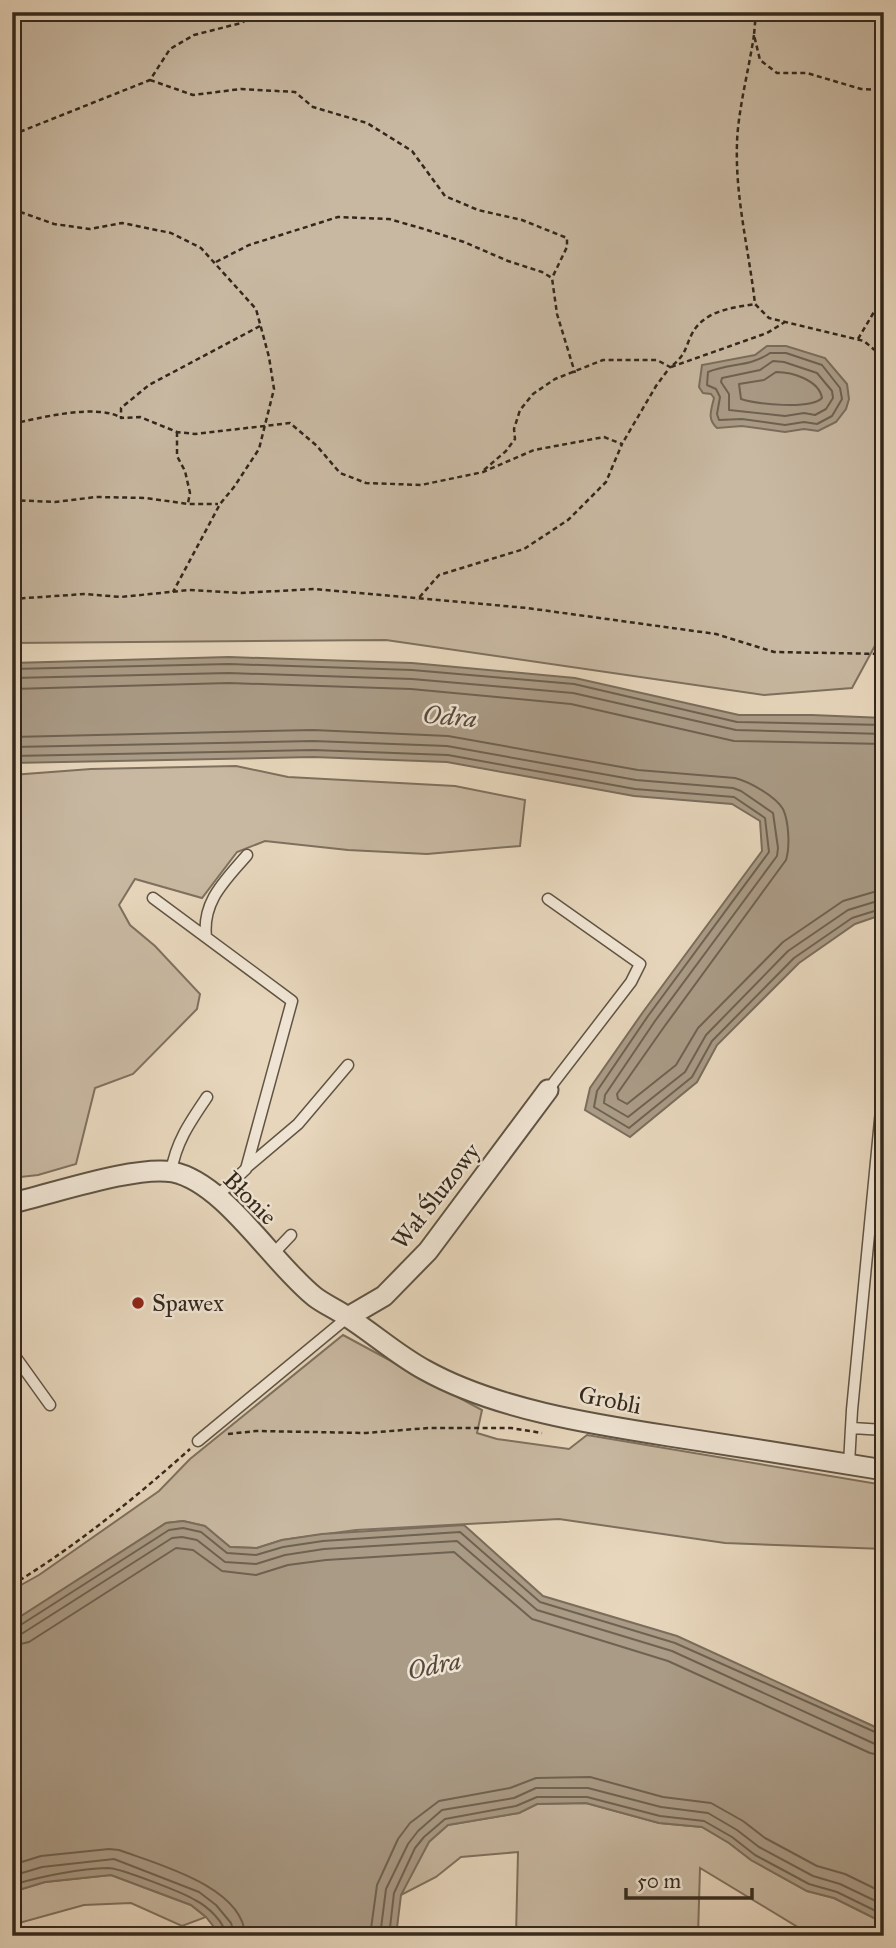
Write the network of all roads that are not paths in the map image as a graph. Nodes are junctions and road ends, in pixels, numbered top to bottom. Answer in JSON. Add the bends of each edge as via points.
{"nodes":[{"id":1,"x":247,"y":855,"type":"dead end"},
{"id":2,"x":153,"y":898,"type":"dead end"},
{"id":3,"x":548,"y":899,"type":"dead end"},
{"id":4,"x":206,"y":937,"type":"junction"},
{"id":5,"x":348,"y":1065,"type":"dead end"},
{"id":6,"x":884,"y":1079,"type":"edge"},
{"id":7,"x":548,"y":1090,"type":"joint"},
{"id":8,"x":207,"y":1097,"type":"dead end"},
{"id":9,"x":246,"y":1168,"type":"junction"},
{"id":10,"x":171,"y":1172,"type":"junction"},
{"id":11,"x":216,"y":1196,"type":"junction"},
{"id":12,"x":12,"y":1203,"type":"edge"},
{"id":13,"x":291,"y":1235,"type":"dead end"},
{"id":14,"x":272,"y":1256,"type":"junction"},
{"id":15,"x":348,"y":1317,"type":"junction"},
{"id":16,"x":12,"y":1352,"type":"edge"},
{"id":17,"x":50,"y":1405,"type":"dead end"},
{"id":18,"x":852,"y":1427,"type":"junction"},
{"id":19,"x":884,"y":1430,"type":"edge"},
{"id":20,"x":198,"y":1441,"type":"road end"},
{"id":21,"x":849,"y":1464,"type":"junction"},
{"id":22,"x":884,"y":1470,"type":"edge"}],
"edges":[{"from":1,"to":4,"type":"lane","via":[[206,912]]},
{"from":2,"to":4,"type":"lane"},
{"from":3,"to":7,"type":"lane","via":[[640,964]]},
{"from":4,"to":9,"type":"lane","via":[[292,1001]]},
{"from":5,"to":9,"type":"lane","via":[[298,1124]]},
{"from":6,"to":18,"type":"lane"},
{"from":7,"to":15,"type":"street","name":"Wał Śluzowy","via":[[428,1251],[384,1296]]},
{"from":8,"to":10,"type":"lane","via":[[182,1132]]},
{"from":9,"to":11,"type":"lane"},
{"from":10,"to":11,"type":"street","name":"Błonie","via":[[199,1182]]},
{"from":10,"to":12,"type":"street","name":"Błonie","via":[[136,1173]]},
{"from":11,"to":14,"type":"street","name":"Błonie"},
{"from":13,"to":14,"type":"lane"},
{"from":14,"to":15,"type":"street","name":"Błonie","via":[[315,1297]]},
{"from":15,"to":20,"type":"lane"},
{"from":15,"to":21,"type":"street","name":"Grobli","via":[[424,1370],[492,1399],[608,1426]]},
{"from":16,"to":17,"type":"lane"},
{"from":18,"to":19,"type":"lane"},
{"from":18,"to":21,"type":"lane"},
{"from":21,"to":22,"type":"street","name":"Grobli"}]}
